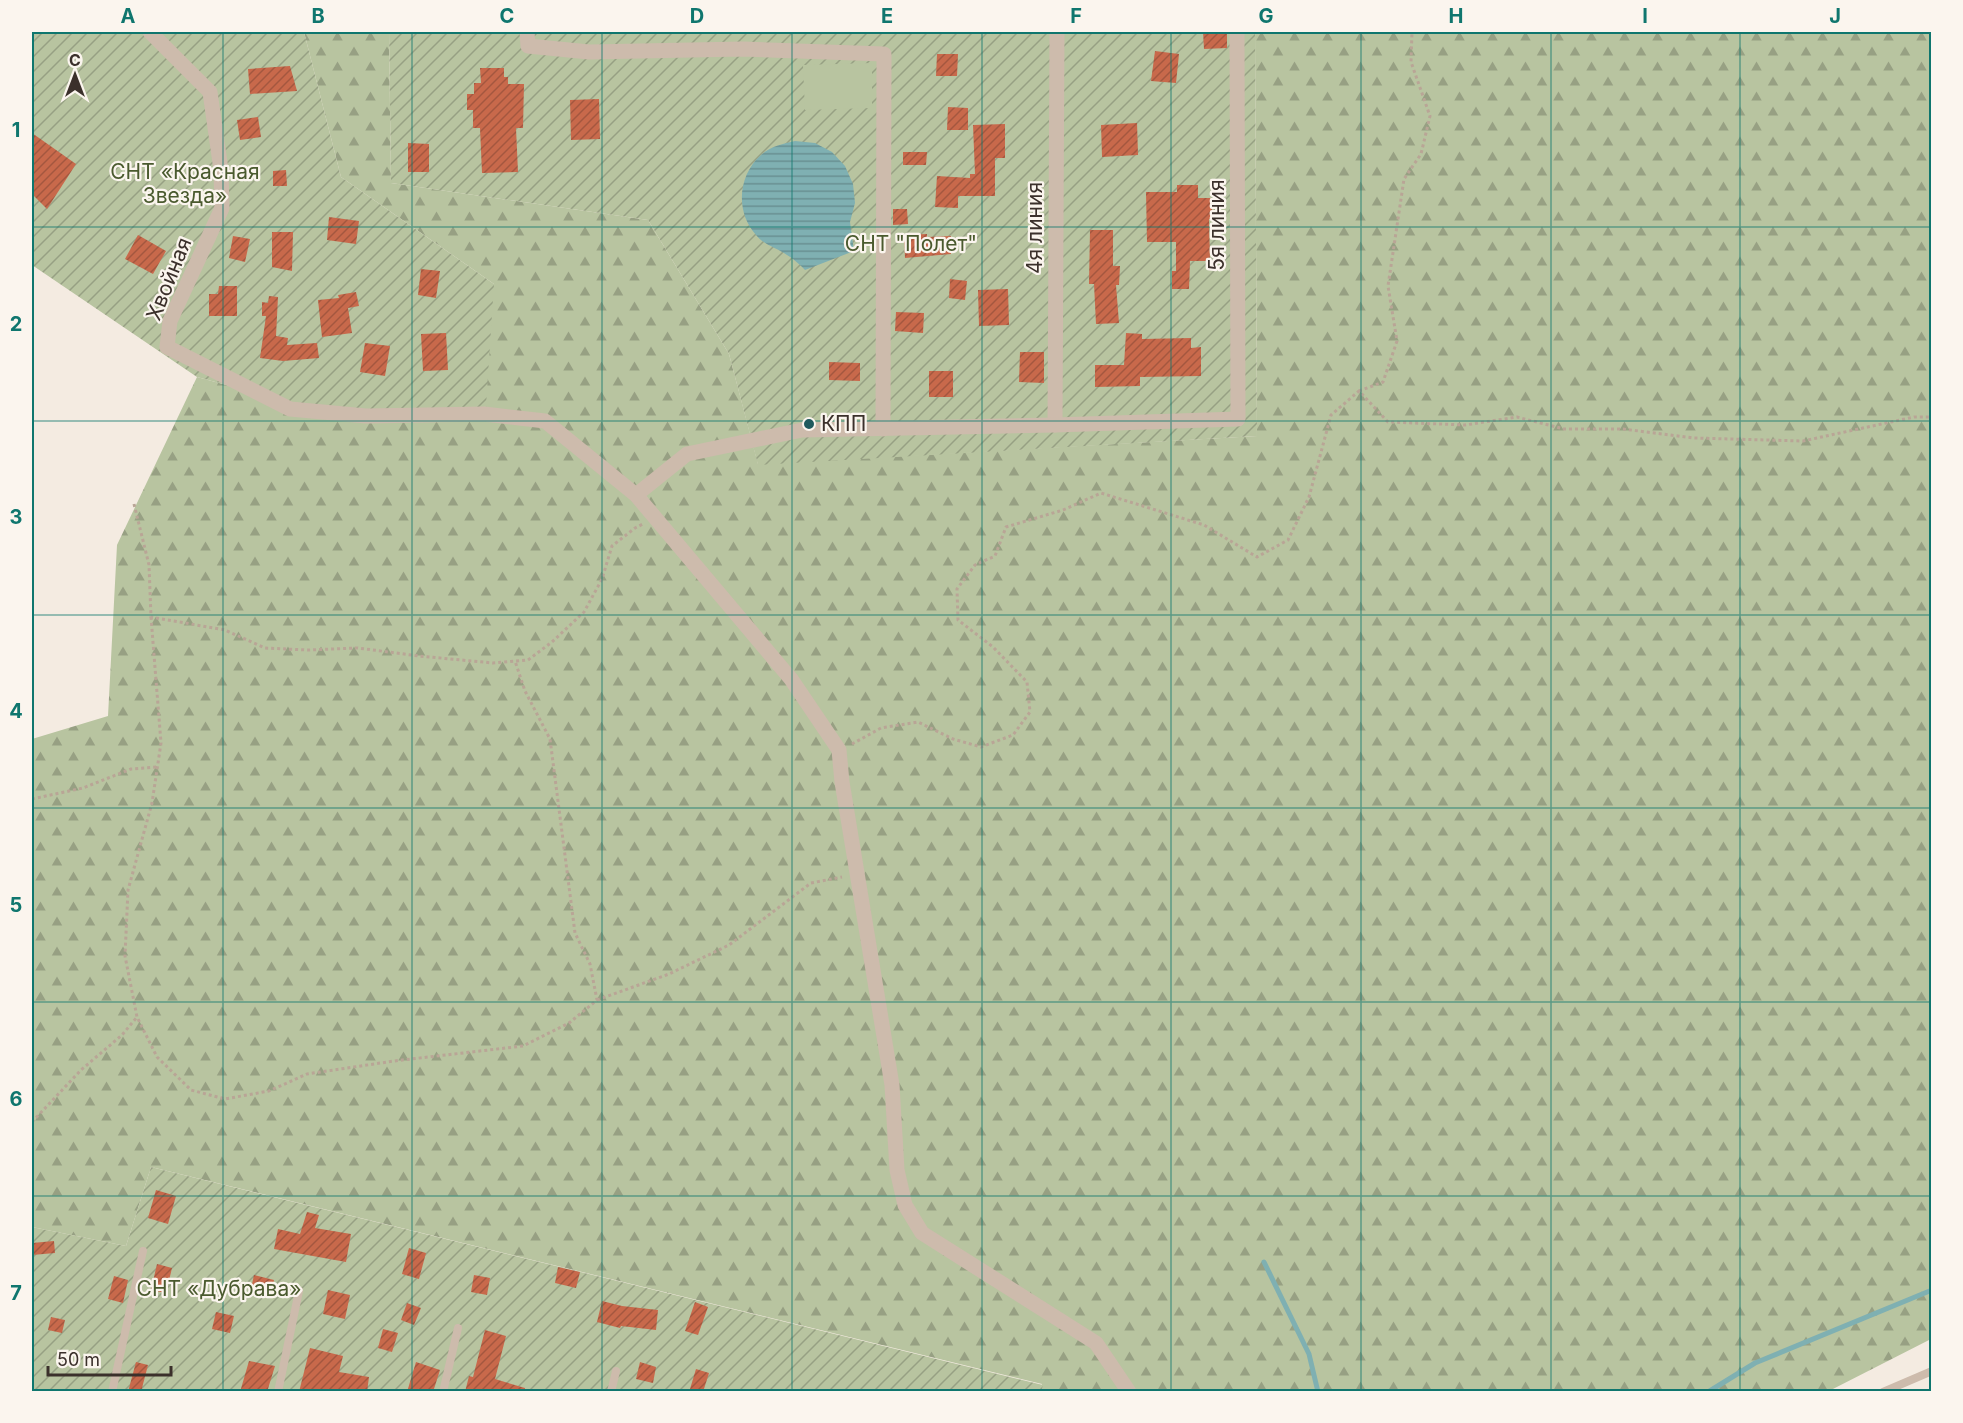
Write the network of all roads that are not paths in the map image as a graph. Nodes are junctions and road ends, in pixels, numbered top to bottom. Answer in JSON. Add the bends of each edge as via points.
{"nodes":[{"id":1,"x":150,"y":32,"type":"edge"},
{"id":2,"x":1057,"y":32,"type":"edge"},
{"id":3,"x":1237,"y":32,"type":"edge"},
{"id":4,"x":527,"y":39,"type":"edge"},
{"id":5,"x":1055,"y":425,"type":"junction"},
{"id":6,"x":883,"y":429,"type":"junction"},
{"id":7,"x":636,"y":495,"type":"junction"},
{"id":8,"x":143,"y":1251,"type":"dead end"},
{"id":9,"x":299,"y":1291,"type":"dead end"},
{"id":10,"x":458,"y":1328,"type":"dead end"},
{"id":11,"x":616,"y":1371,"type":"dead end"},
{"id":12,"x":1932,"y":1371,"type":"edge"},
{"id":13,"x":112,"y":1392,"type":"edge"},
{"id":14,"x":278,"y":1392,"type":"edge"},
{"id":15,"x":444,"y":1392,"type":"edge"},
{"id":16,"x":611,"y":1392,"type":"edge"},
{"id":17,"x":1129,"y":1392,"type":"edge"},
{"id":18,"x":1883,"y":1392,"type":"edge"}],
"edges":[{"from":1,"to":7,"type":"street","name":"Хвойная","via":[[210,92],[221,170],[222,208],[170,321],[166,347],[290,410],[366,416],[484,414],[545,421]]},
{"from":2,"to":5,"type":"street","name":"4я линия"},
{"from":3,"to":5,"type":"street","name":"5я линия","via":[[1238,418]]},
{"from":4,"to":6,"type":"street","via":[[589,52],[743,49],[884,54]]},
{"from":5,"to":6,"type":"street"},
{"from":6,"to":7,"type":"street","via":[[801,430],[687,454]]},
{"from":7,"to":17,"type":"street","via":[[791,679],[838,750],[892,1085],[897,1170],[905,1205],[922,1233],[1096,1343]]},
{"from":8,"to":13,"type":"lane"},
{"from":9,"to":14,"type":"lane"},
{"from":10,"to":15,"type":"lane"},
{"from":11,"to":16,"type":"lane"},
{"from":12,"to":18,"type":"lane"}]}
